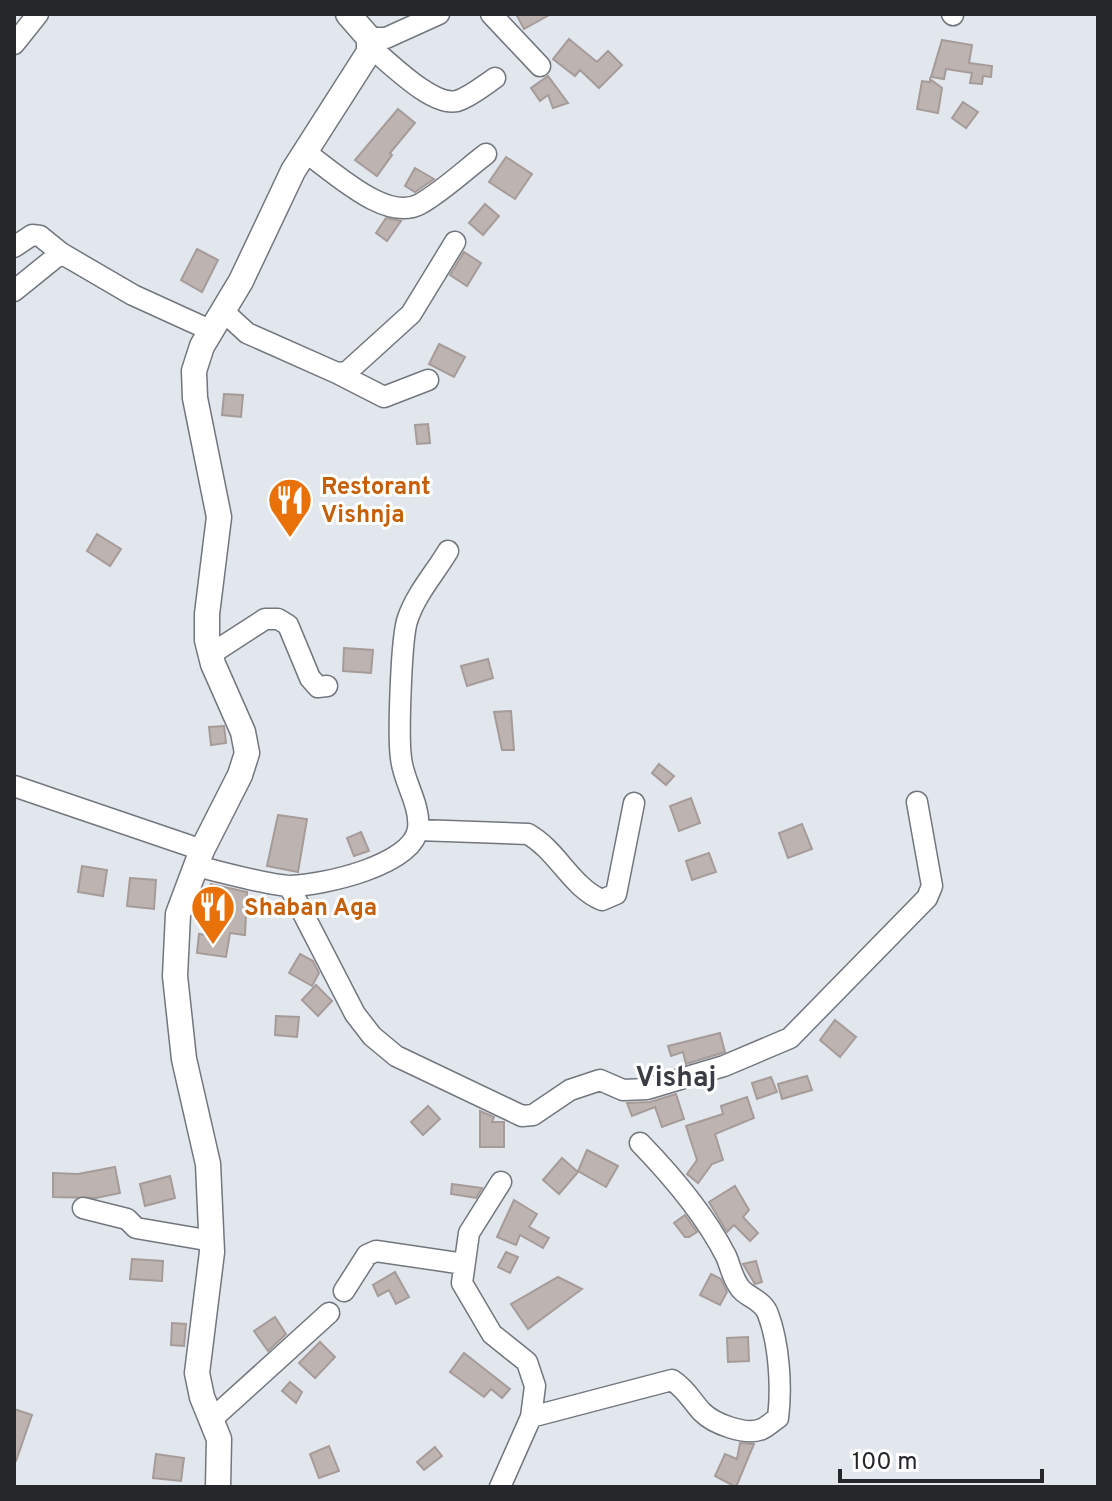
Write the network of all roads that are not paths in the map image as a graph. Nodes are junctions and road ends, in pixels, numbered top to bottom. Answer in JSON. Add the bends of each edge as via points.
{"nodes":[{"id":1,"x":38,"y":14,"type":"edge"},
{"id":2,"x":348,"y":14,"type":"edge"},
{"id":3,"x":439,"y":14,"type":"edge"},
{"id":4,"x":491,"y":14,"type":"edge"},
{"id":5,"x":369,"y":42,"type":"junction"},
{"id":6,"x":14,"y":44,"type":"edge"},
{"id":7,"x":540,"y":66,"type":"dead end"},
{"id":8,"x":495,"y":78,"type":"dead end"},
{"id":9,"x":305,"y":152,"type":"junction"},
{"id":10,"x":486,"y":154,"type":"dead end"},
{"id":11,"x":455,"y":242,"type":"dead end"},
{"id":12,"x":14,"y":247,"type":"edge"},
{"id":13,"x":61,"y":253,"type":"junction"},
{"id":14,"x":14,"y":291,"type":"edge"},
{"id":15,"x":217,"y":321,"type":"junction"},
{"id":16,"x":337,"y":373,"type":"junction"},
{"id":17,"x":428,"y":380,"type":"dead end"},
{"id":18,"x":448,"y":551,"type":"dead end"},
{"id":19,"x":211,"y":654,"type":"junction"},
{"id":20,"x":327,"y":686,"type":"dead end"},
{"id":21,"x":14,"y":786,"type":"edge"},
{"id":22,"x":917,"y":802,"type":"dead end"},
{"id":23,"x":634,"y":803,"type":"dead end"},
{"id":24,"x":418,"y":830,"type":"junction"},
{"id":25,"x":199,"y":858,"type":"junction"},
{"id":26,"x":289,"y":886,"type":"junction"},
{"id":27,"x":640,"y":1143,"type":"dead end"},
{"id":28,"x":501,"y":1182,"type":"dead end"},
{"id":29,"x":83,"y":1208,"type":"dead end"},
{"id":30,"x":212,"y":1241,"type":"junction"},
{"id":31,"x":464,"y":1264,"type":"junction"},
{"id":32,"x":344,"y":1291,"type":"dead end"},
{"id":33,"x":329,"y":1313,"type":"dead end"},
{"id":34,"x":531,"y":1417,"type":"junction"},
{"id":35,"x":212,"y":1419,"type":"junction"},
{"id":36,"x":218,"y":1487,"type":"edge"},
{"id":37,"x":500,"y":1487,"type":"edge"}],
"edges":[{"from":1,"to":6,"type":"street"},
{"from":2,"to":5,"type":"main road"},
{"from":3,"to":5,"type":"street"},
{"from":4,"to":7,"type":"street"},
{"from":5,"to":8,"type":"street","via":[[430,95],[448,102],[461,100]]},
{"from":5,"to":9,"type":"main road","via":[[361,67]]},
{"from":9,"to":10,"type":"street","via":[[379,203],[406,209]]},
{"from":9,"to":15,"type":"main road"},
{"from":11,"to":16,"type":"street","via":[[411,314],[347,372]]},
{"from":12,"to":13,"type":"street","via":[[32,235],[40,236]]},
{"from":13,"to":14,"type":"street"},
{"from":13,"to":15,"type":"street","via":[[133,295]]},
{"from":15,"to":16,"type":"street"},
{"from":15,"to":19,"type":"main road","via":[[194,371],[219,517],[207,614]]},
{"from":16,"to":17,"type":"street","via":[[384,397]]},
{"from":18,"to":24,"type":"street","via":[[406,622],[400,756]]},
{"from":19,"to":20,"type":"street","via":[[265,619],[278,619],[288,625],[310,678],[318,687]]},
{"from":19,"to":25,"type":"main road","via":[[247,753]]},
{"from":21,"to":25,"type":"street"},
{"from":22,"to":26,"type":"street","via":[[932,886],[927,898],[790,1038],[724,1066],[647,1089],[623,1090],[600,1080],[570,1090],[533,1115],[522,1116],[441,1080],[372,1036],[355,1014]]},
{"from":23,"to":24,"type":"street","via":[[616,894],[602,900],[590,895],[542,842],[528,834]]},
{"from":24,"to":26,"type":"street","via":[[408,848],[383,864]]},
{"from":25,"to":26,"type":"street"},
{"from":25,"to":30,"type":"main road","via":[[178,914],[175,976],[184,1059],[208,1164]]},
{"from":27,"to":34,"type":"street","via":[[692,1204],[725,1254],[739,1289],[768,1312],[782,1387],[778,1418],[761,1430],[740,1430],[703,1413],[688,1391],[672,1380]]},
{"from":28,"to":31,"type":"street","via":[[469,1233]]},
{"from":29,"to":30,"type":"street","via":[[127,1219],[136,1228]]},
{"from":30,"to":35,"type":"main road","via":[[197,1373]]},
{"from":31,"to":32,"type":"street","via":[[376,1251],[367,1255]]},
{"from":31,"to":34,"type":"street","via":[[462,1283],[492,1334],[527,1362],[535,1386]]},
{"from":33,"to":35,"type":"street"},
{"from":34,"to":37,"type":"street"},
{"from":35,"to":36,"type":"main road","via":[[221,1454]]}]}
